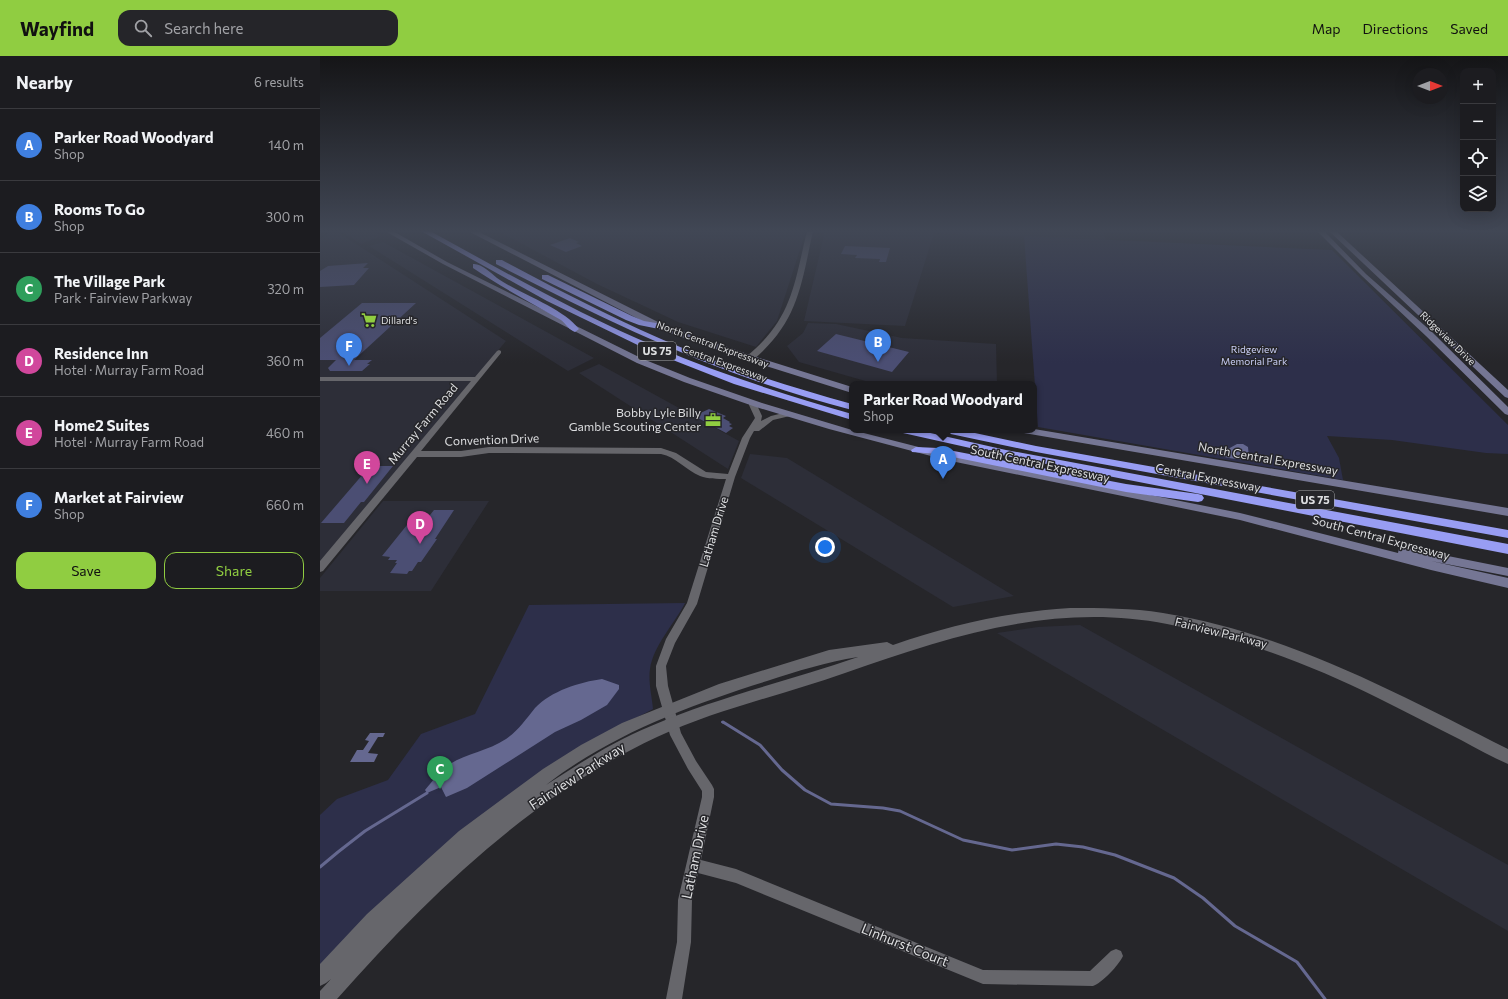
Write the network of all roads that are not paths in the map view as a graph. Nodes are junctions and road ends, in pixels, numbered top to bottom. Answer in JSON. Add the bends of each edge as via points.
{"nodes":[{"id":1,"x":471,"y":275,"type":"edge"},
{"id":2,"x":488,"y":275,"type":"edge"},
{"id":3,"x":505,"y":275,"type":"edge"},
{"id":4,"x":524,"y":275,"type":"edge"},
{"id":5,"x":539,"y":275,"type":"edge"},
{"id":6,"x":558,"y":275,"type":"edge"},
{"id":7,"x":799,"y":275,"type":"edge"},
{"id":8,"x":1365,"y":275,"type":"edge"},
{"id":9,"x":1378,"y":275,"type":"edge"},
{"id":10,"x":659,"y":326,"type":"junction"},
{"id":11,"x":575,"y":330,"type":"junction"},
{"id":12,"x":498,"y":352,"type":"dead end"},
{"id":13,"x":750,"y":358,"type":"junction"},
{"id":14,"x":320,"y":379,"type":"edge"},
{"id":15,"x":476,"y":379,"type":"junction"},
{"id":16,"x":1474,"y":379,"type":"junction"},
{"id":17,"x":1492,"y":380,"type":"junction"},
{"id":18,"x":849,"y":389,"type":"edge"},
{"id":19,"x":1508,"y":395,"type":"edge"},
{"id":20,"x":752,"y":403,"type":"junction"},
{"id":21,"x":849,"y":406,"type":"edge"},
{"id":22,"x":1508,"y":412,"type":"edge"},
{"id":23,"x":787,"y":414,"type":"junction"},
{"id":24,"x":849,"y":416,"type":"edge"},
{"id":25,"x":849,"y":431,"type":"edge"},
{"id":26,"x":1037,"y":432,"type":"edge"},
{"id":27,"x":855,"y":433,"type":"edge"},
{"id":28,"x":916,"y":433,"type":"edge"},
{"id":29,"x":961,"y":433,"type":"edge"},
{"id":30,"x":992,"y":433,"type":"edge"},
{"id":31,"x":745,"y":443,"type":"junction"},
{"id":32,"x":916,"y":450,"type":"junction"},
{"id":33,"x":1062,"y":453,"type":"junction"},
{"id":34,"x":414,"y":454,"type":"junction"},
{"id":35,"x":1227,"y":466,"type":"junction"},
{"id":36,"x":731,"y":477,"type":"junction"},
{"id":37,"x":1234,"y":497,"type":"junction"},
{"id":38,"x":1508,"y":512,"type":"edge"},
{"id":39,"x":1508,"y":519,"type":"edge"},
{"id":40,"x":1314,"y":534,"type":"junction"},
{"id":41,"x":1508,"y":534,"type":"edge"},
{"id":42,"x":1508,"y":550,"type":"edge"},
{"id":43,"x":320,"y":568,"type":"edge"},
{"id":44,"x":1508,"y":572,"type":"edge"},
{"id":45,"x":1508,"y":583,"type":"edge"},
{"id":46,"x":670,"y":717,"type":"junction"},
{"id":47,"x":1508,"y":757,"type":"edge"},
{"id":48,"x":693,"y":865,"type":"junction"},
{"id":49,"x":1116,"y":956,"type":"dead end"},
{"id":50,"x":320,"y":977,"type":"edge"},
{"id":51,"x":325,"y":999,"type":"edge"},
{"id":52,"x":674,"y":999,"type":"edge"}],
"edges":[{"from":1,"to":11,"type":"main road","name":"South Central Expressway"},
{"from":2,"to":11,"type":"highway","via":[[566,320]]},
{"from":3,"to":24,"type":"highway","name":"Central Expressway","number":"US 75","via":[[652,349],[737,382]]},
{"from":4,"to":21,"type":"highway","name":"Central Expressway","number":"US 75","via":[[598,314],[672,347],[769,382]]},
{"from":5,"to":10,"type":"highway","name":"Central Expressway","number":"US 75","via":[[629,318]]},
{"from":6,"to":10,"type":"main road","name":"North Central Expressway"},
{"from":7,"to":13,"type":"street","via":[[786,316],[771,339]]},
{"from":8,"to":16,"type":"main road","name":"Ridgeview Drive"},
{"from":9,"to":17,"type":"main road","name":"Ridgeview Drive"},
{"from":10,"to":13,"type":"main road","name":"North Central Expressway"},
{"from":11,"to":20,"type":"main road","name":"South Central Expressway","via":[[657,369]]},
{"from":12,"to":15,"type":"street","name":"Murray Farm Road"},
{"from":13,"to":18,"type":"main road","name":"North Central Expressway"},
{"from":14,"to":15,"type":"street"},
{"from":15,"to":34,"type":"street","name":"Murray Farm Road"},
{"from":16,"to":17,"type":"main road"},
{"from":16,"to":22,"type":"main road","name":"Ridgeview Drive"},
{"from":17,"to":19,"type":"main road","name":"Ridgeview Drive"},
{"from":20,"to":23,"type":"main road","name":"South Central Expressway"},
{"from":20,"to":31,"type":"street","name":"Latham Drive","via":[[759,418]]},
{"from":23,"to":25,"type":"main road","name":"South Central Expressway"},
{"from":23,"to":31,"type":"street","name":"Latham Drive","via":[[765,421]]},
{"from":26,"to":35,"type":"main road","name":"North Central Expressway"},
{"from":27,"to":32,"type":"main road","name":"South Central Expressway"},
{"from":28,"to":37,"type":"highway","name":"Central Expressway","number":"US 75"},
{"from":29,"to":33,"type":"highway","name":"Central Expressway","number":"US 75"},
{"from":30,"to":33,"type":"highway"},
{"from":31,"to":36,"type":"street","name":"Latham Drive"},
{"from":32,"to":37,"type":"highway","via":[[938,451],[1126,488],[1209,500]]},
{"from":32,"to":40,"type":"main road","name":"South Central Expressway","via":[[1203,508]]},
{"from":33,"to":41,"type":"highway","name":"Central Expressway","number":"US 75"},
{"from":34,"to":36,"type":"street","name":"Convention Drive","via":[[461,454],[489,450],[662,451],[674,454],[709,476]]},
{"from":34,"to":43,"type":"street","name":"Murray Farm Road"},
{"from":35,"to":38,"type":"main road","name":"North Central Expressway"},
{"from":35,"to":39,"type":"main road"},
{"from":36,"to":46,"type":"street","name":"Latham Drive","via":[[692,604],[663,657],[662,686]]},
{"from":37,"to":42,"type":"highway","name":"Central Expressway","number":"US 75"},
{"from":40,"to":44,"type":"main road"},
{"from":40,"to":45,"type":"main road","name":"South Central Expressway","via":[[1436,568]]},
{"from":46,"to":47,"type":"street","name":"Fairview Parkway","via":[[718,690],[829,656],[913,643],[1012,619],[1054,614],[1127,615],[1179,621],[1248,638],[1300,656],[1364,684]]},
{"from":46,"to":48,"type":"street","name":"Latham Drive","via":[[682,749],[708,789]]},
{"from":46,"to":50,"type":"street","name":"Fairview Parkway","via":[[627,728],[548,774],[465,837],[413,883],[373,920]]},
{"from":46,"to":51,"type":"street","name":"Fairview Parkway","via":[[556,787],[475,849],[386,932]]},
{"from":48,"to":49,"type":"street","name":"Linhurst Court","via":[[736,876],[983,977],[1093,979]]},
{"from":48,"to":52,"type":"street","name":"Latham Drive","via":[[685,900],[684,942]]}]}
